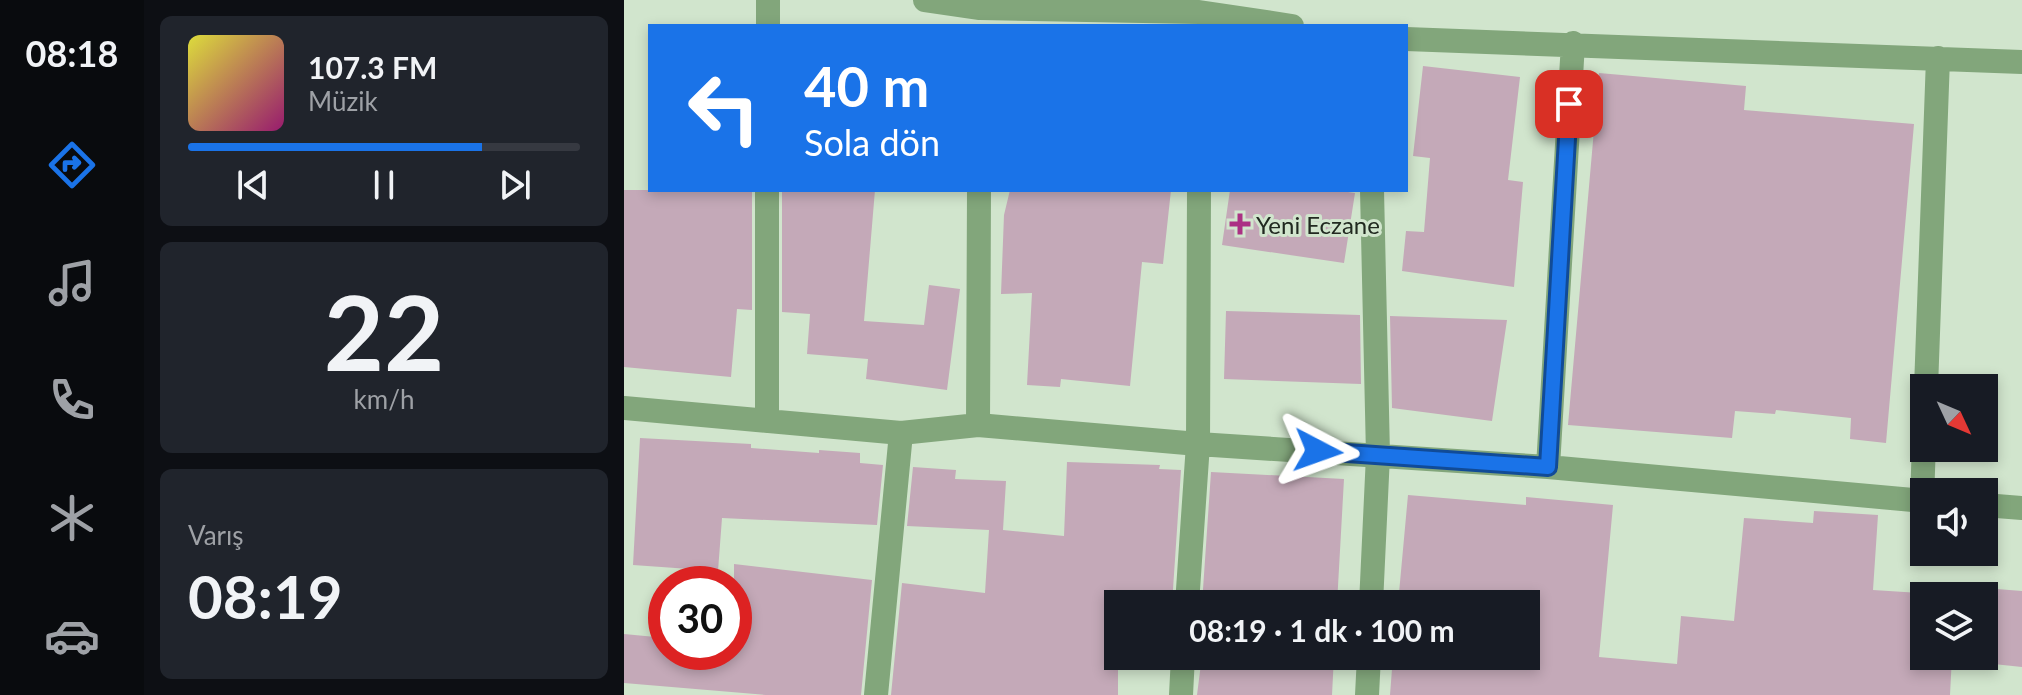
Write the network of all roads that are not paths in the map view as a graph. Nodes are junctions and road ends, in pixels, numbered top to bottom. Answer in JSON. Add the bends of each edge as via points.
{"nodes":[{"id":1,"x":768,"y":0,"type":"edge"},
{"id":2,"x":925,"y":0,"type":"edge"},
{"id":3,"x":980,"y":17,"type":"edge"},
{"id":4,"x":1199,"y":19,"type":"edge"},
{"id":5,"x":768,"y":24,"type":"edge"},
{"id":6,"x":1265,"y":24,"type":"edge"},
{"id":7,"x":1408,"y":39,"type":"edge"},
{"id":8,"x":1573,"y":43,"type":"junction"},
{"id":9,"x":1938,"y":58,"type":"junction"},
{"id":10,"x":2022,"y":62,"type":"edge"},
{"id":11,"x":767,"y":192,"type":"edge"},
{"id":12,"x":979,"y":192,"type":"edge"},
{"id":13,"x":1199,"y":192,"type":"edge"},
{"id":14,"x":1372,"y":192,"type":"edge"},
{"id":15,"x":1927,"y":374,"type":"edge"},
{"id":16,"x":624,"y":408,"type":"edge"},
{"id":17,"x":767,"y":421,"type":"junction"},
{"id":18,"x":978,"y":425,"type":"junction"},
{"id":19,"x":901,"y":433,"type":"junction"},
{"id":20,"x":1198,"y":444,"type":"junction"},
{"id":21,"x":1378,"y":455,"type":"junction"},
{"id":22,"x":1548,"y":467,"type":"junction"},
{"id":23,"x":1910,"y":500,"type":"edge"},
{"id":24,"x":1998,"y":506,"type":"edge"},
{"id":25,"x":2022,"y":508,"type":"edge"},
{"id":26,"x":1188,"y":590,"type":"edge"},
{"id":27,"x":1372,"y":590,"type":"edge"},
{"id":28,"x":1182,"y":670,"type":"edge"},
{"id":29,"x":1368,"y":670,"type":"edge"},
{"id":30,"x":876,"y":695,"type":"edge"},
{"id":31,"x":1181,"y":695,"type":"edge"},
{"id":32,"x":1367,"y":695,"type":"edge"}],
"edges":[{"from":1,"to":5,"type":"street"},
{"from":2,"to":3,"type":"street"},
{"from":3,"to":4,"type":"street"},
{"from":4,"to":6,"type":"street"},
{"from":7,"to":8,"type":"street"},
{"from":8,"to":9,"type":"street"},
{"from":8,"to":22,"type":"street"},
{"from":9,"to":10,"type":"street"},
{"from":9,"to":15,"type":"street"},
{"from":11,"to":17,"type":"street"},
{"from":12,"to":18,"type":"street"},
{"from":13,"to":20,"type":"street"},
{"from":14,"to":21,"type":"street"},
{"from":16,"to":17,"type":"street"},
{"from":17,"to":19,"type":"street"},
{"from":18,"to":19,"type":"street"},
{"from":18,"to":20,"type":"street"},
{"from":19,"to":30,"type":"street"},
{"from":20,"to":21,"type":"street"},
{"from":20,"to":26,"type":"street"},
{"from":21,"to":22,"type":"street"},
{"from":21,"to":27,"type":"street"},
{"from":22,"to":23,"type":"street"},
{"from":24,"to":25,"type":"street"},
{"from":28,"to":31,"type":"street"},
{"from":29,"to":32,"type":"street"}]}
